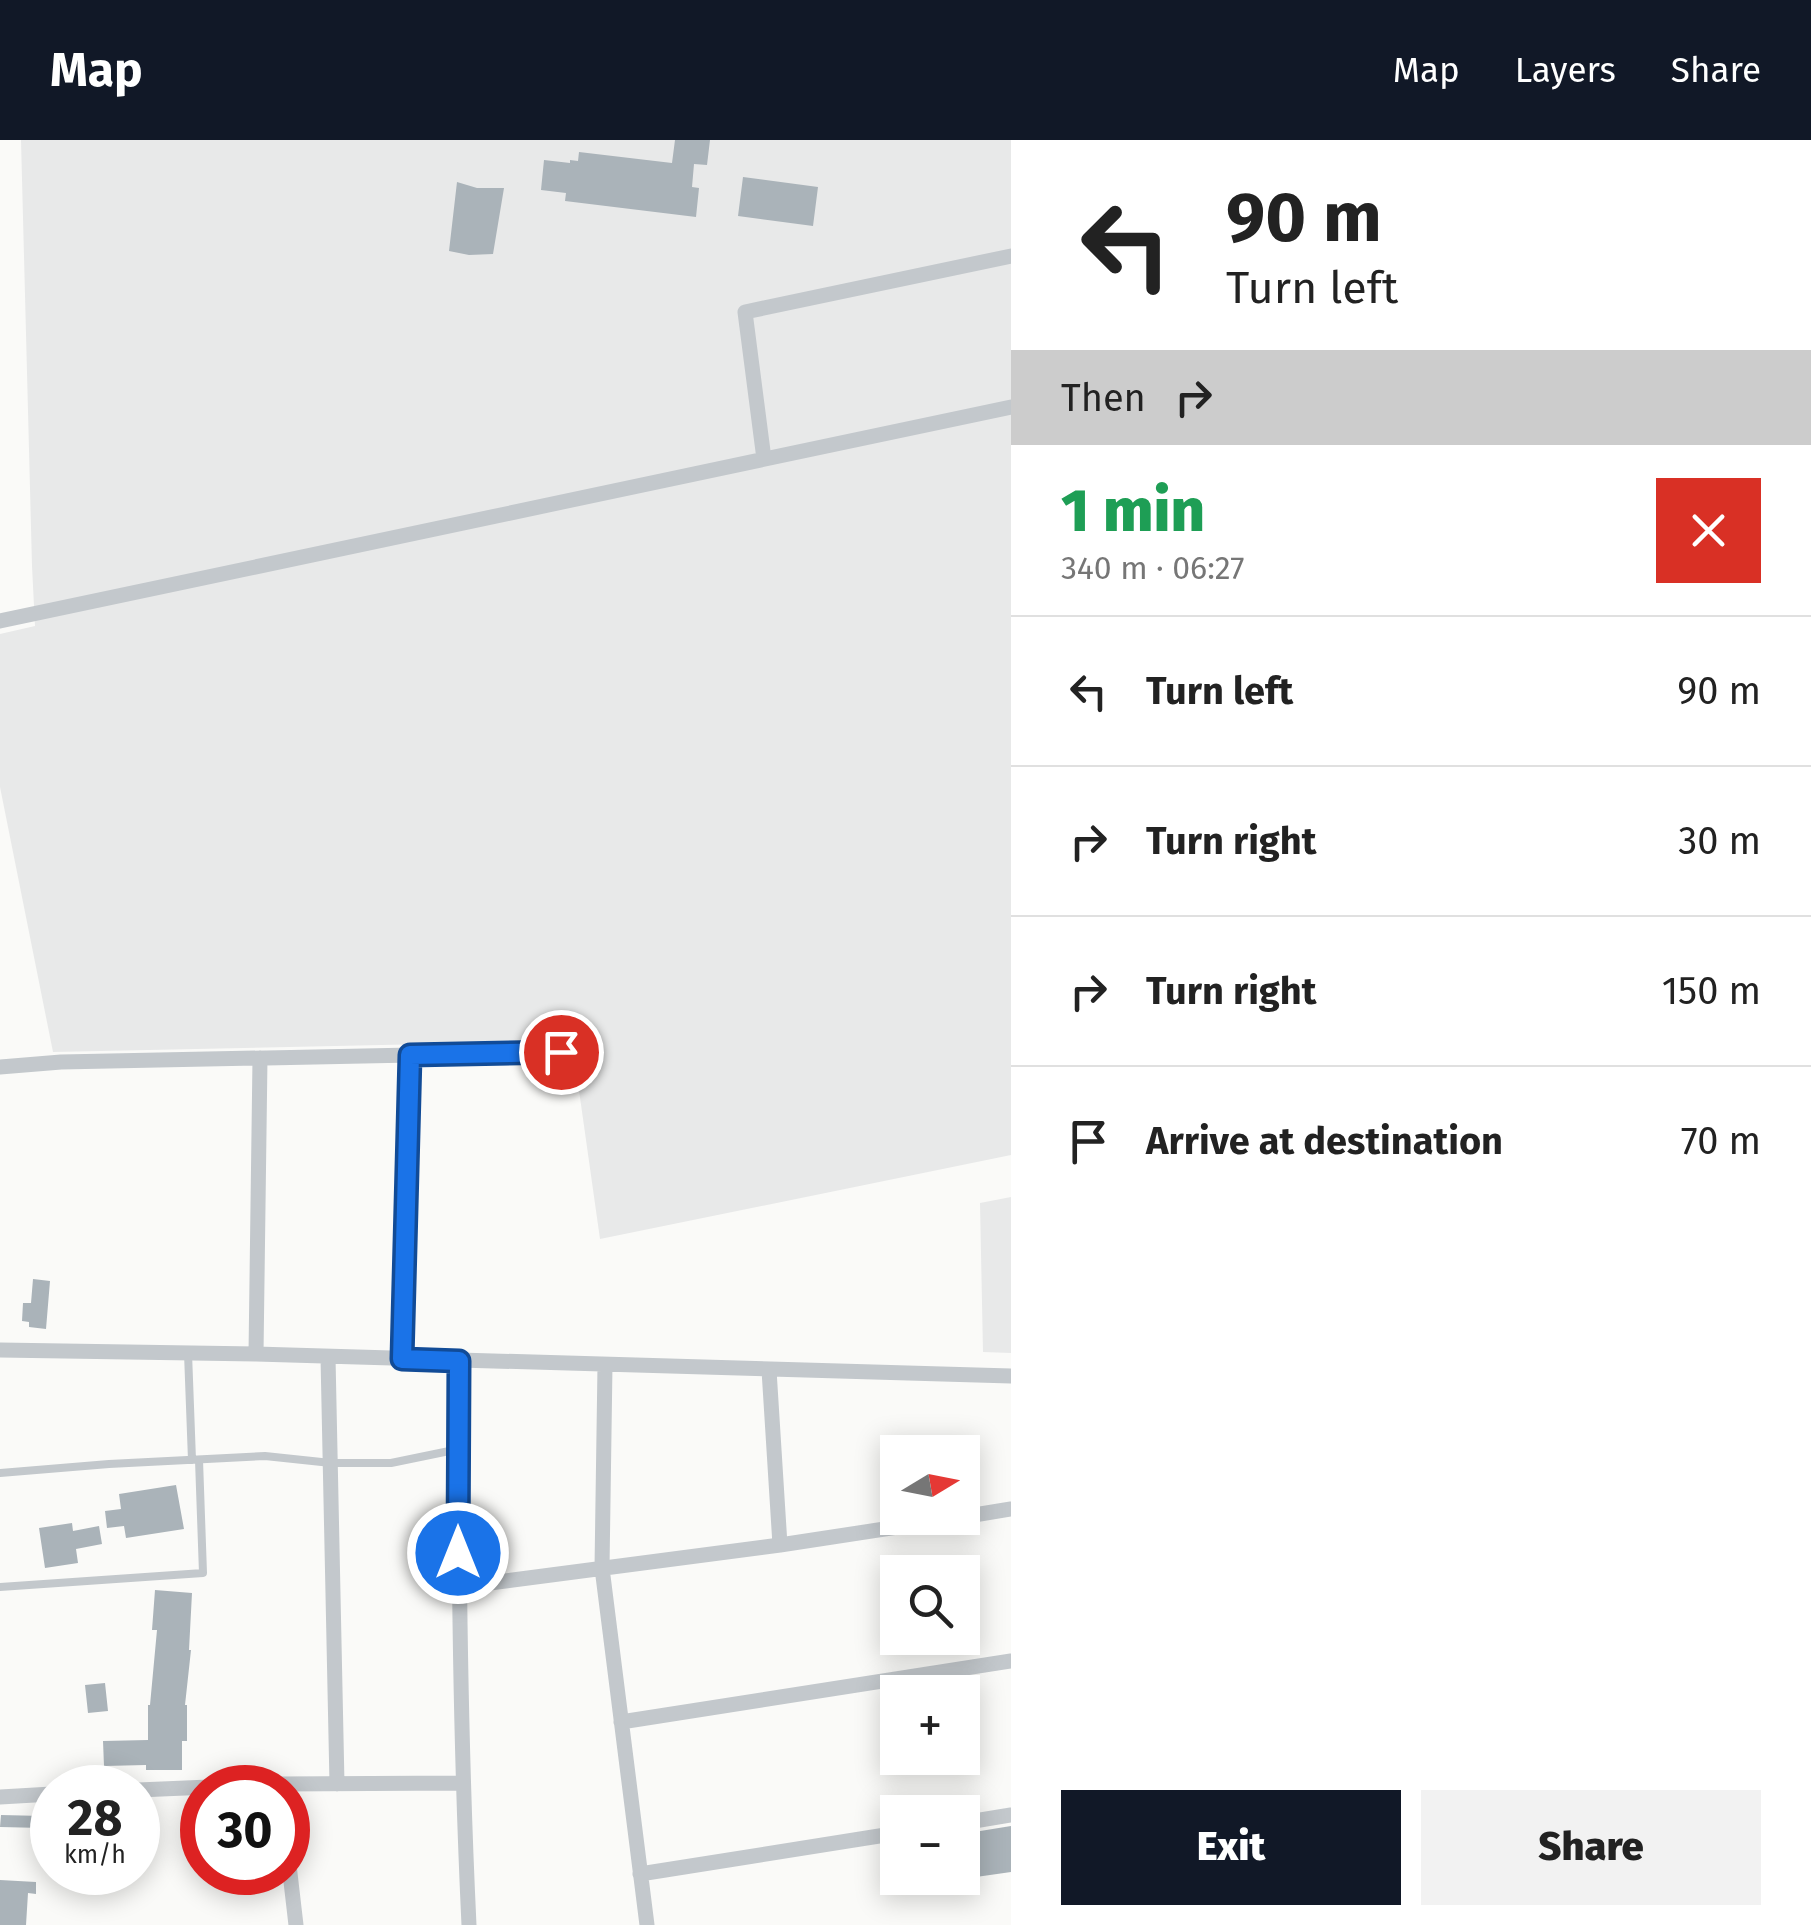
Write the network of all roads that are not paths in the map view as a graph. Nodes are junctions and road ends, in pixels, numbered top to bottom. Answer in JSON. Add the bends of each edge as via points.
{"nodes":[{"id":1,"x":1011,"y":256,"type":"edge"},
{"id":2,"x":1011,"y":407,"type":"edge"},
{"id":3,"x":764,"y":460,"type":"junction"},
{"id":4,"x":0,"y":621,"type":"edge"},
{"id":5,"x":561,"y":1052,"type":"dead end"},
{"id":6,"x":410,"y":1055,"type":"junction"},
{"id":7,"x":260,"y":1058,"type":"junction"},
{"id":8,"x":0,"y":1068,"type":"edge"},
{"id":9,"x":0,"y":1350,"type":"edge"},
{"id":10,"x":188,"y":1353,"type":"junction"},
{"id":11,"x":256,"y":1354,"type":"junction"},
{"id":12,"x":328,"y":1356,"type":"junction"},
{"id":13,"x":402,"y":1359,"type":"junction"},
{"id":14,"x":459,"y":1361,"type":"junction"},
{"id":15,"x":605,"y":1365,"type":"junction"},
{"id":16,"x":769,"y":1370,"type":"junction"},
{"id":17,"x":1011,"y":1376,"type":"edge"},
{"id":18,"x":458,"y":1449,"type":"junction"},
{"id":19,"x":195,"y":1460,"type":"junction"},
{"id":20,"x":331,"y":1463,"type":"junction"},
{"id":21,"x":0,"y":1474,"type":"edge"},
{"id":22,"x":1011,"y":1509,"type":"edge"},
{"id":23,"x":980,"y":1514,"type":"edge"},
{"id":24,"x":880,"y":1529,"type":"edge"},
{"id":25,"x":780,"y":1545,"type":"junction"},
{"id":26,"x":602,"y":1568,"type":"junction"},
{"id":27,"x":0,"y":1587,"type":"edge"},
{"id":28,"x":458,"y":1587,"type":"junction"},
{"id":29,"x":1011,"y":1661,"type":"edge"},
{"id":30,"x":620,"y":1722,"type":"junction"},
{"id":31,"x":462,"y":1783,"type":"junction"},
{"id":32,"x":337,"y":1784,"type":"junction"},
{"id":33,"x":310,"y":1785,"type":"edge"},
{"id":34,"x":30,"y":1795,"type":"edge"},
{"id":35,"x":0,"y":1797,"type":"edge"},
{"id":36,"x":1011,"y":1815,"type":"edge"},
{"id":37,"x":980,"y":1820,"type":"edge"},
{"id":38,"x":880,"y":1836,"type":"edge"},
{"id":39,"x":640,"y":1874,"type":"junction"},
{"id":40,"x":293,"y":1895,"type":"edge"},
{"id":41,"x":296,"y":1925,"type":"edge"},
{"id":42,"x":468,"y":1925,"type":"edge"},
{"id":43,"x":647,"y":1925,"type":"edge"}],
"edges":[{"from":1,"to":3,"type":"street","via":[[745,312]]},
{"from":2,"to":3,"type":"street"},
{"from":3,"to":4,"type":"street"},
{"from":5,"to":6,"type":"street"},
{"from":6,"to":7,"type":"street"},
{"from":6,"to":13,"type":"street"},
{"from":7,"to":8,"type":"street"},
{"from":7,"to":11,"type":"street"},
{"from":9,"to":10,"type":"street"},
{"from":10,"to":11,"type":"street"},
{"from":10,"to":19,"type":"lane"},
{"from":11,"to":12,"type":"street"},
{"from":12,"to":13,"type":"street"},
{"from":12,"to":20,"type":"street"},
{"from":13,"to":14,"type":"street"},
{"from":14,"to":15,"type":"street"},
{"from":14,"to":18,"type":"street"},
{"from":15,"to":16,"type":"street"},
{"from":15,"to":26,"type":"street"},
{"from":16,"to":17,"type":"street"},
{"from":16,"to":25,"type":"street"},
{"from":18,"to":20,"type":"lane","via":[[391,1463]]},
{"from":18,"to":28,"type":"street"},
{"from":19,"to":20,"type":"lane","via":[[265,1456]]},
{"from":19,"to":21,"type":"lane"},
{"from":19,"to":27,"type":"lane","via":[[203,1574]]},
{"from":20,"to":32,"type":"street"},
{"from":22,"to":23,"type":"street"},
{"from":24,"to":25,"type":"street"},
{"from":25,"to":26,"type":"street"},
{"from":26,"to":28,"type":"street"},
{"from":26,"to":30,"type":"street"},
{"from":28,"to":31,"type":"street"},
{"from":29,"to":30,"type":"street"},
{"from":30,"to":39,"type":"street"},
{"from":31,"to":32,"type":"street"},
{"from":31,"to":42,"type":"street"},
{"from":32,"to":33,"type":"street"},
{"from":34,"to":35,"type":"street"},
{"from":36,"to":37,"type":"street"},
{"from":38,"to":39,"type":"street"},
{"from":39,"to":43,"type":"street"},
{"from":40,"to":41,"type":"street"}]}
